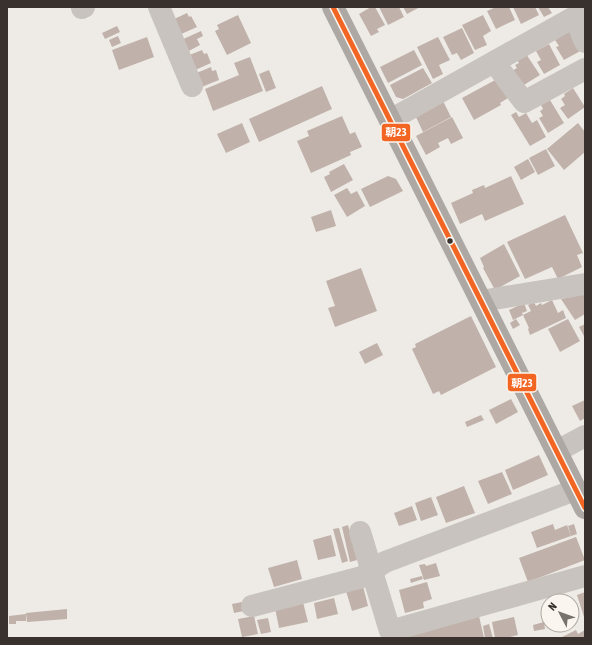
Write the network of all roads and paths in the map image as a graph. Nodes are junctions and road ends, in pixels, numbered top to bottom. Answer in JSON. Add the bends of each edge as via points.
{"nodes":[{"id":1,"x":159,"y":7,"type":"edge"},
{"id":2,"x":333,"y":7,"type":"edge"},
{"id":3,"x":580,"y":14,"type":"edge"},
{"id":4,"x":585,"y":42,"type":"edge"},
{"id":5,"x":494,"y":62,"type":"junction"},
{"id":6,"x":585,"y":69,"type":"edge"},
{"id":7,"x":192,"y":86,"type":"dead end"},
{"id":8,"x":390,"y":120,"type":"junction"},
{"id":9,"x":585,"y":284,"type":"edge"},
{"id":10,"x":481,"y":301,"type":"junction"},
{"id":11,"x":585,"y":436,"type":"edge"},
{"id":12,"x":557,"y":451,"type":"junction"},
{"id":13,"x":580,"y":499,"type":"edge"},
{"id":14,"x":360,"y":532,"type":"dead end"},
{"id":15,"x":372,"y":571,"type":"junction"},
{"id":16,"x":585,"y":576,"type":"edge"},
{"id":17,"x":252,"y":606,"type":"dead end"}],
"edges":[{"from":1,"to":7,"type":"street"},
{"from":2,"to":8,"type":"main road"},
{"from":3,"to":4,"type":"street"},
{"from":3,"to":5,"type":"street"},
{"from":5,"to":6,"type":"street","via":[[524,102]]},
{"from":5,"to":8,"type":"street"},
{"from":8,"to":10,"type":"main road"},
{"from":9,"to":10,"type":"street"},
{"from":10,"to":12,"type":"main road"},
{"from":11,"to":12,"type":"street"},
{"from":12,"to":13,"type":"main road"},
{"from":13,"to":15,"type":"street","via":[[385,562]]},
{"from":14,"to":15,"type":"street"},
{"from":15,"to":16,"type":"street","via":[[390,631]]},
{"from":15,"to":17,"type":"street","via":[[362,577]]}]}
